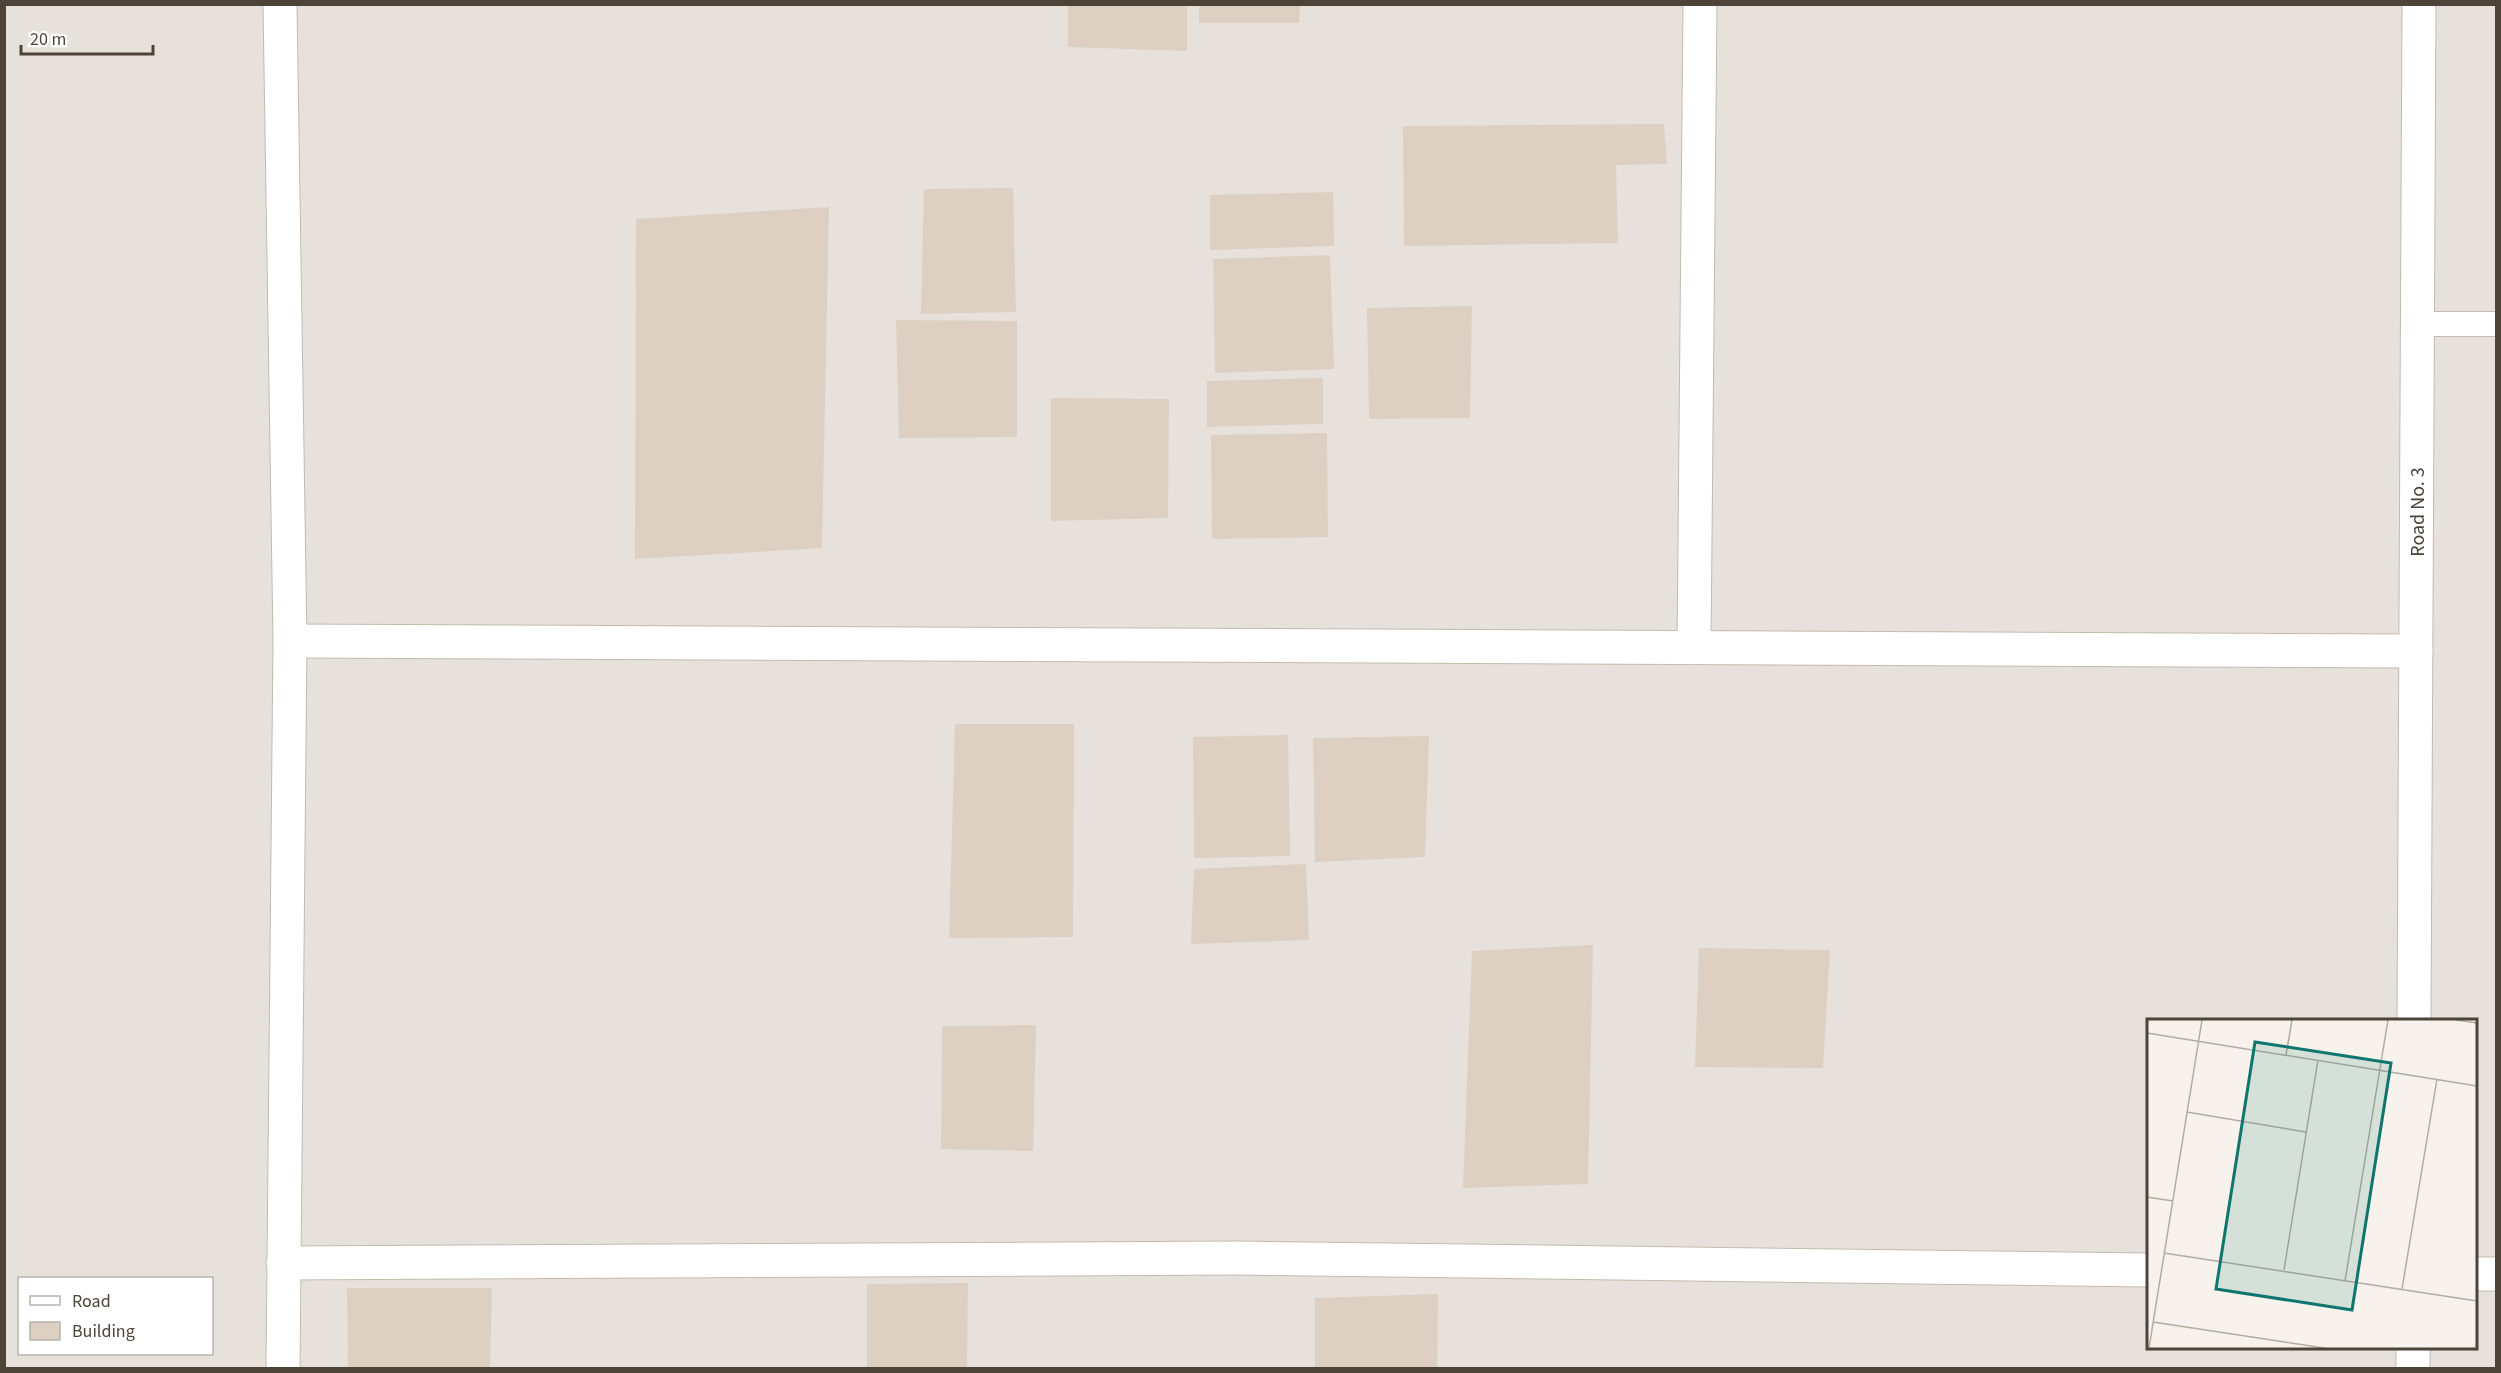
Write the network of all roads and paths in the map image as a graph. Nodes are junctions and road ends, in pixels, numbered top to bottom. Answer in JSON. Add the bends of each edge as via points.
{"nodes":[{"id":1,"x":280,"y":4,"type":"edge"},
{"id":2,"x":1700,"y":4,"type":"edge"},
{"id":3,"x":2419,"y":4,"type":"edge"},
{"id":4,"x":2418,"y":324,"type":"junction"},
{"id":5,"x":2496,"y":324,"type":"edge"},
{"id":6,"x":290,"y":640,"type":"junction"},
{"id":7,"x":1694,"y":647,"type":"junction"},
{"id":8,"x":2416,"y":651,"type":"junction"},
{"id":9,"x":2414,"y":1019,"type":"edge"},
{"id":10,"x":283,"y":1263,"type":"junction"},
{"id":11,"x":2147,"y":1270,"type":"edge"},
{"id":12,"x":2477,"y":1274,"type":"edge"},
{"id":13,"x":2496,"y":1274,"type":"edge"},
{"id":14,"x":2413,"y":1349,"type":"edge"},
{"id":15,"x":283,"y":1368,"type":"edge"},
{"id":16,"x":2413,"y":1368,"type":"edge"}],
"edges":[{"from":1,"to":6,"type":"street"},
{"from":2,"to":7,"type":"street"},
{"from":3,"to":4,"type":"street","name":"Road No. 3"},
{"from":4,"to":5,"type":"lane"},
{"from":4,"to":8,"type":"street","name":"Road No. 3"},
{"from":6,"to":7,"type":"street"},
{"from":6,"to":10,"type":"street"},
{"from":7,"to":8,"type":"street"},
{"from":8,"to":9,"type":"street","name":"Road No. 3"},
{"from":10,"to":11,"type":"street","via":[[1237,1258]]},
{"from":10,"to":15,"type":"street"},
{"from":12,"to":13,"type":"street"},
{"from":14,"to":16,"type":"street"}]}
